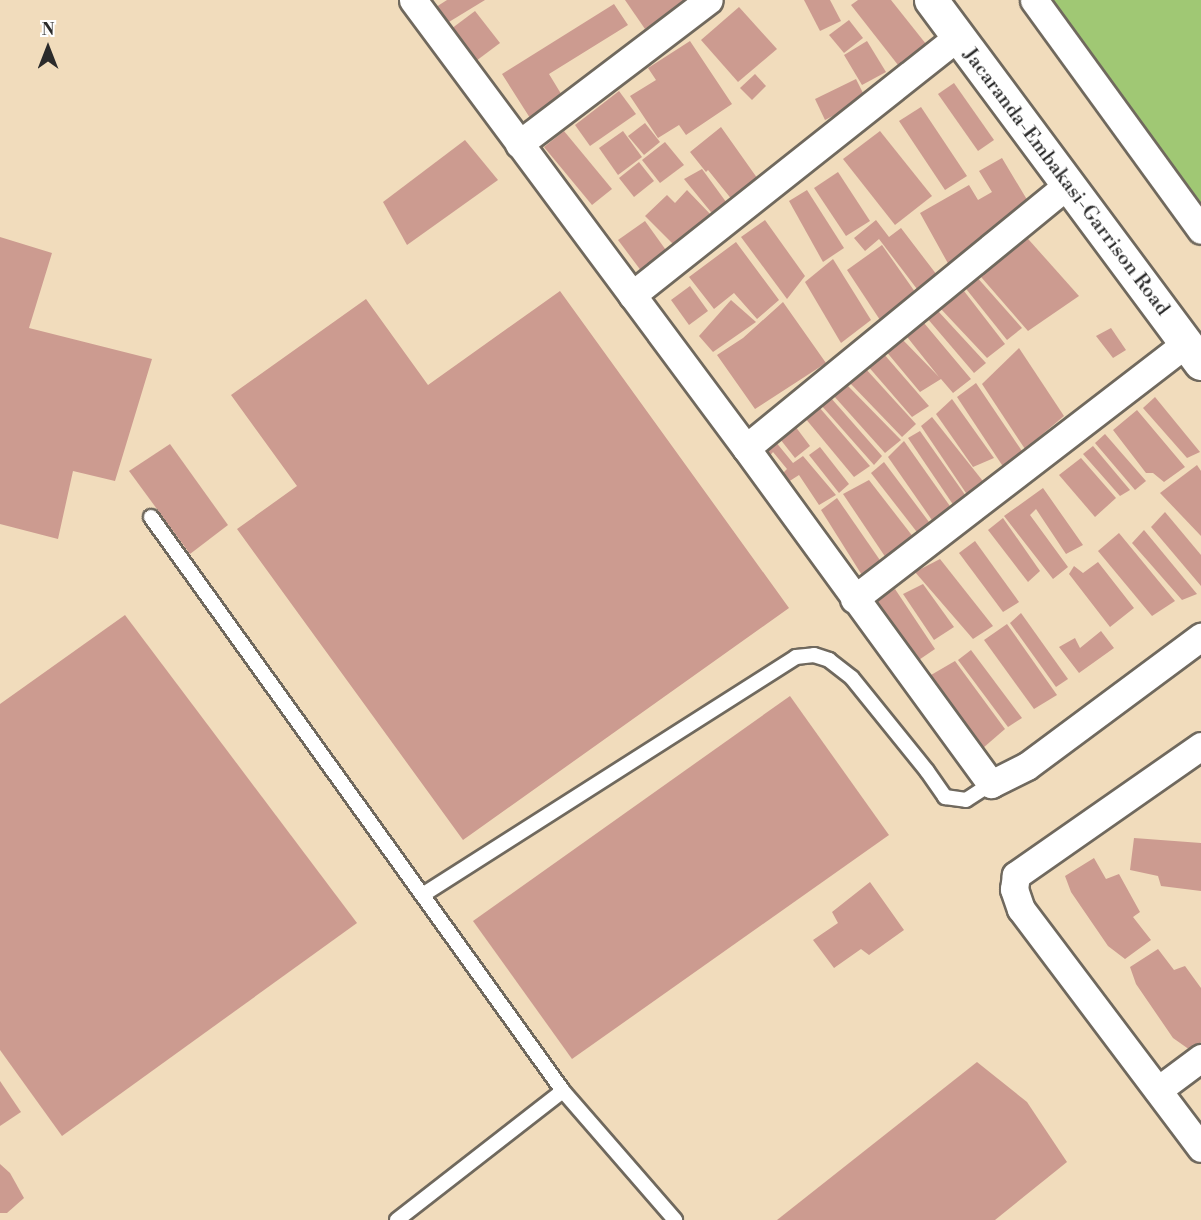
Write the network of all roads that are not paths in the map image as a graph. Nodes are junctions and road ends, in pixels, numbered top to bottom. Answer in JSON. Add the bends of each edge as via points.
{"nodes":[{"id":1,"x":413,"y":0,"type":"edge"},
{"id":2,"x":709,"y":0,"type":"edge"},
{"id":3,"x":931,"y":0,"type":"edge"},
{"id":4,"x":1034,"y":0,"type":"edge"},
{"id":5,"x":957,"y":37,"type":"junction"},
{"id":6,"x":519,"y":144,"type":"junction"},
{"id":7,"x":1067,"y":185,"type":"junction"},
{"id":8,"x":1201,"y":230,"type":"edge"},
{"id":9,"x":632,"y":295,"type":"junction"},
{"id":10,"x":1194,"y":353,"type":"edge"},
{"id":11,"x":746,"y":448,"type":"junction"},
{"id":12,"x":151,"y":517,"type":"dead end"},
{"id":13,"x":854,"y":599,"type":"junction"},
{"id":14,"x":1201,"y":637,"type":"edge"},
{"id":15,"x":1201,"y":746,"type":"edge"},
{"id":16,"x":991,"y":784,"type":"junction"},
{"id":17,"x":424,"y":894,"type":"junction"},
{"id":18,"x":1201,"y":1058,"type":"edge"},
{"id":19,"x":1158,"y":1090,"type":"junction"},
{"id":20,"x":563,"y":1091,"type":"junction"},
{"id":21,"x":1201,"y":1148,"type":"edge"},
{"id":22,"x":397,"y":1220,"type":"edge"},
{"id":23,"x":675,"y":1220,"type":"edge"}],
"edges":[{"from":1,"to":6,"type":"street"},
{"from":2,"to":6,"type":"street"},
{"from":3,"to":5,"type":"street","name":"Jacaranda-Embakasi-Garrison Road"},
{"from":4,"to":8,"type":"street"},
{"from":5,"to":7,"type":"street","name":"Jacaranda-Embakasi-Garrison Road"},
{"from":5,"to":9,"type":"street"},
{"from":6,"to":9,"type":"street"},
{"from":7,"to":10,"type":"street","name":"Jacaranda-Embakasi-Garrison Road"},
{"from":7,"to":11,"type":"street"},
{"from":9,"to":11,"type":"street"},
{"from":10,"to":13,"type":"street"},
{"from":11,"to":13,"type":"street"},
{"from":12,"to":17,"type":"lane"},
{"from":13,"to":16,"type":"street"},
{"from":14,"to":16,"type":"street","via":[[1027,766]]},
{"from":15,"to":19,"type":"street","via":[[1016,875],[1014,888],[1021,909]]},
{"from":16,"to":17,"type":"lane","via":[[966,800],[945,797],[852,678],[829,660],[814,655],[796,657]]},
{"from":17,"to":20,"type":"lane"},
{"from":18,"to":19,"type":"street"},
{"from":19,"to":21,"type":"street"},
{"from":20,"to":22,"type":"lane"},
{"from":20,"to":23,"type":"lane"}]}
